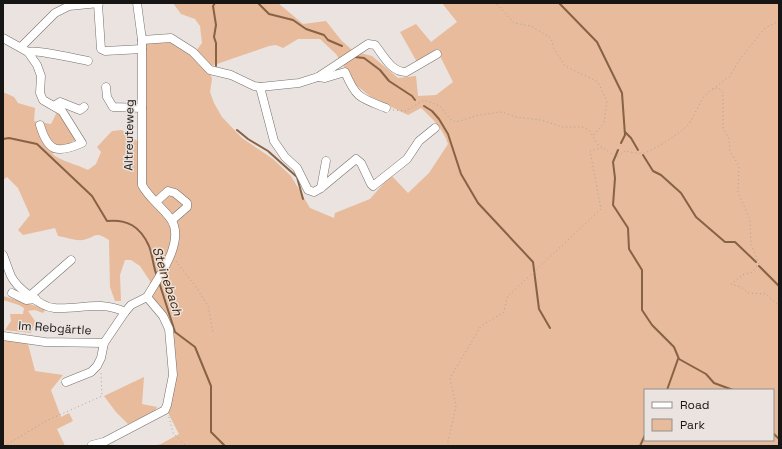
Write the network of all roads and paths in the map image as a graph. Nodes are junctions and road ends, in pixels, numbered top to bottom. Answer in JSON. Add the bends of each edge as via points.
{"nodes":[{"id":1,"x":136,"y":3,"type":"edge"},
{"id":2,"x":493,"y":3,"type":"edge"},
{"id":3,"x":99,"y":4,"type":"edge"},
{"id":4,"x":779,"y":21,"type":"edge"},
{"id":5,"x":3,"y":38,"type":"edge"},
{"id":6,"x":142,"y":40,"type":"junction"},
{"id":7,"x":25,"y":49,"type":"junction"},
{"id":8,"x":142,"y":49,"type":"junction"},
{"id":9,"x":437,"y":54,"type":"dead end"},
{"id":10,"x":88,"y":61,"type":"dead end"},
{"id":11,"x":318,"y":77,"type":"junction"},
{"id":12,"x":106,"y":87,"type":"dead end"},
{"id":13,"x":260,"y":87,"type":"junction"},
{"id":14,"x":713,"y":89,"type":"junction"},
{"id":15,"x":54,"y":106,"type":"junction"},
{"id":16,"x":84,"y":107,"type":"dead end"},
{"id":17,"x":142,"y":108,"type":"junction"},
{"id":18,"x":386,"y":108,"type":"joint"},
{"id":19,"x":40,"y":125,"type":"dead end"},
{"id":20,"x":435,"y":128,"type":"dead end"},
{"id":21,"x":592,"y":137,"type":"junction"},
{"id":22,"x":602,"y":148,"type":"junction"},
{"id":23,"x":326,"y":161,"type":"dead end"},
{"id":24,"x":321,"y":188,"type":"junction"},
{"id":25,"x":156,"y":202,"type":"junction"},
{"id":26,"x":172,"y":220,"type":"junction"},
{"id":27,"x":3,"y":256,"type":"edge"},
{"id":28,"x":170,"y":256,"type":"junction"},
{"id":29,"x":71,"y":260,"type":"dead end"},
{"id":30,"x":12,"y":293,"type":"dead end"},
{"id":31,"x":33,"y":297,"type":"junction"},
{"id":32,"x":147,"y":297,"type":"junction"},
{"id":33,"x":779,"y":306,"type":"edge"},
{"id":34,"x":125,"y":312,"type":"junction"},
{"id":35,"x":213,"y":332,"type":"dead end"},
{"id":36,"x":3,"y":336,"type":"edge"},
{"id":37,"x":104,"y":343,"type":"junction"},
{"id":38,"x":97,"y":366,"type":"junction"},
{"id":39,"x":66,"y":382,"type":"dead end"},
{"id":40,"x":164,"y":410,"type":"junction"},
{"id":41,"x":92,"y":445,"type":"edge"},
{"id":42,"x":4,"y":446,"type":"edge"},
{"id":43,"x":186,"y":446,"type":"edge"},
{"id":44,"x":447,"y":446,"type":"edge"}],
"edges":[{"from":1,"to":6,"type":"street","name":"Altreuteweg"},
{"from":2,"to":21,"type":"path","via":[[514,23],[530,26],[551,38],[564,66],[598,82],[607,101],[604,123]]},
{"from":3,"to":7,"type":"street","via":[[69,6],[55,13]]},
{"from":3,"to":8,"type":"street","via":[[101,50]]},
{"from":4,"to":14,"type":"path","via":[[765,28],[730,76]]},
{"from":5,"to":7,"type":"street"},
{"from":6,"to":8,"type":"street","name":"Altreuteweg"},
{"from":6,"to":13,"type":"street","via":[[171,38],[193,52],[210,70],[231,75]]},
{"from":7,"to":10,"type":"street"},
{"from":7,"to":15,"type":"street","via":[[37,65],[41,76],[40,93],[43,100]]},
{"from":8,"to":17,"type":"street","name":"Altreuteweg"},
{"from":9,"to":11,"type":"street","via":[[406,72],[400,72],[392,67],[375,45],[368,44]]},
{"from":11,"to":13,"type":"street","via":[[299,83]]},
{"from":11,"to":18,"type":"street","via":[[325,78],[345,72],[355,93]]},
{"from":12,"to":17,"type":"street","via":[[107,97],[113,107]]},
{"from":13,"to":24,"type":"street","via":[[274,141],[285,157],[297,168],[308,190],[314,192]]},
{"from":14,"to":22,"type":"path","via":[[702,100],[690,123],[677,135],[644,153],[625,151],[617,157]]},
{"from":14,"to":33,"type":"path","via":[[719,88],[722,91],[723,128],[729,139],[730,151],[739,166],[738,192],[750,220],[751,244],[759,263],[753,272],[744,274],[731,284],[741,287],[748,293],[766,294]]},
{"from":15,"to":16,"type":"street","via":[[60,102],[80,110]]},
{"from":15,"to":19,"type":"street","via":[[62,111],[82,143],[59,150],[49,146],[44,140]]},
{"from":17,"to":25,"type":"street","name":"Altreuteweg","via":[[142,185]]},
{"from":18,"to":21,"type":"path","via":[[397,112],[406,111],[424,100],[440,106],[450,119],[456,122],[502,112],[562,127],[586,128]]},
{"from":20,"to":24,"type":"street","via":[[419,141],[407,159],[373,186],[361,163],[356,159]]},
{"from":21,"to":22,"type":"path"},
{"from":22,"to":44,"type":"path","via":[[590,151],[601,209],[507,296],[504,312],[481,326],[450,378],[456,406]]},
{"from":23,"to":24,"type":"street"},
{"from":25,"to":26,"type":"street","name":"Altreuteweg"},
{"from":25,"to":26,"type":"street","via":[[168,191],[183,198],[187,207]]},
{"from":26,"to":28,"type":"street","via":[[176,233]]},
{"from":27,"to":31,"type":"street","via":[[18,286]]},
{"from":28,"to":32,"type":"street"},
{"from":28,"to":35,"type":"path","via":[[183,269],[208,306]]},
{"from":29,"to":31,"type":"street"},
{"from":30,"to":31,"type":"street","via":[[26,300]]},
{"from":31,"to":34,"type":"street","via":[[53,308],[85,305]]},
{"from":32,"to":34,"type":"street","name":"Im Rebgärtle","via":[[131,305]]},
{"from":32,"to":40,"type":"street","via":[[163,316],[169,330],[173,375]]},
{"from":34,"to":37,"type":"street","name":"Im Rebgärtle"},
{"from":36,"to":37,"type":"street","name":"Im Rebgärtle","via":[[45,342]]},
{"from":37,"to":38,"type":"street","name":"Im Rebgärtle"},
{"from":38,"to":39,"type":"street","via":[[91,372]]},
{"from":38,"to":42,"type":"path","via":[[100,369],[102,396],[48,420]]},
{"from":40,"to":41,"type":"street","via":[[111,438]]},
{"from":40,"to":43,"type":"path","via":[[173,433]]}]}
